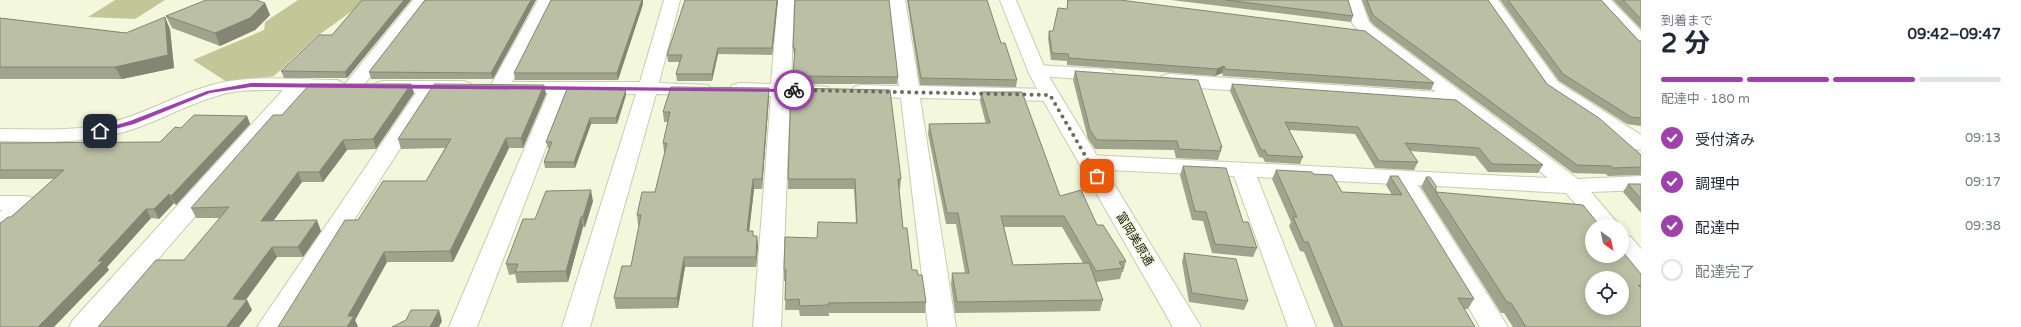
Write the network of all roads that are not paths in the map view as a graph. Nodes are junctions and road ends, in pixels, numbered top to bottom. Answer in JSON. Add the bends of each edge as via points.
{"nodes":[{"id":1,"x":422,"y":0,"type":"edge"},
{"id":2,"x":546,"y":0,"type":"edge"},
{"id":3,"x":672,"y":0,"type":"edge"},
{"id":4,"x":786,"y":0,"type":"edge"},
{"id":5,"x":897,"y":0,"type":"edge"},
{"id":6,"x":1008,"y":0,"type":"edge"},
{"id":7,"x":1353,"y":0,"type":"edge"},
{"id":8,"x":1490,"y":0,"type":"edge"},
{"id":9,"x":1602,"y":0,"type":"edge"},
{"id":10,"x":1345,"y":28,"type":"edge"},
{"id":11,"x":1368,"y":31,"type":"junction"},
{"id":12,"x":1638,"y":35,"type":"edge"},
{"id":13,"x":1037,"y":71,"type":"junction"},
{"id":14,"x":1125,"y":77,"type":"edge"},
{"id":15,"x":1148,"y":78,"type":"edge"},
{"id":16,"x":298,"y":86,"type":"junction"},
{"id":17,"x":353,"y":86,"type":"junction"},
{"id":18,"x":430,"y":87,"type":"junction"},
{"id":19,"x":500,"y":87,"type":"junction"},
{"id":20,"x":560,"y":87,"type":"junction"},
{"id":21,"x":648,"y":88,"type":"junction"},
{"id":22,"x":780,"y":90,"type":"junction"},
{"id":23,"x":911,"y":92,"type":"junction"},
{"id":24,"x":1050,"y":95,"type":"junction"},
{"id":25,"x":1459,"y":99,"type":"junction"},
{"id":26,"x":0,"y":135,"type":"edge"},
{"id":27,"x":1641,"y":144,"type":"edge"},
{"id":28,"x":1089,"y":162,"type":"junction"},
{"id":29,"x":1243,"y":169,"type":"junction"},
{"id":30,"x":1402,"y":177,"type":"junction"},
{"id":31,"x":1641,"y":183,"type":"edge"},
{"id":32,"x":1574,"y":186,"type":"junction"},
{"id":33,"x":0,"y":203,"type":"edge"},
{"id":34,"x":1602,"y":219,"type":"edge"},
{"id":35,"x":0,"y":224,"type":"edge"},
{"id":36,"x":1629,"y":251,"type":"edge"},
{"id":37,"x":1641,"y":265,"type":"edge"},
{"id":38,"x":83,"y":327,"type":"edge"},
{"id":39,"x":271,"y":327,"type":"edge"},
{"id":40,"x":463,"y":327,"type":"edge"},
{"id":41,"x":576,"y":327,"type":"edge"},
{"id":42,"x":768,"y":327,"type":"edge"},
{"id":43,"x":942,"y":327,"type":"edge"},
{"id":44,"x":1187,"y":327,"type":"edge"},
{"id":45,"x":1302,"y":327,"type":"edge"},
{"id":46,"x":1494,"y":327,"type":"edge"}],
"edges":[{"from":1,"to":17,"type":"street"},
{"from":2,"to":19,"type":"street"},
{"from":3,"to":21,"type":"street"},
{"from":4,"to":22,"type":"street"},
{"from":5,"to":23,"type":"street"},
{"from":6,"to":13,"type":"street","name":"富岡美原通"},
{"from":7,"to":11,"type":"street","via":[[1361,23]]},
{"from":8,"to":27,"type":"street","via":[[1551,86]]},
{"from":9,"to":12,"type":"street"},
{"from":10,"to":11,"type":"street"},
{"from":11,"to":25,"type":"street"},
{"from":13,"to":14,"type":"street"},
{"from":13,"to":24,"type":"street","name":"富岡美原通"},
{"from":15,"to":25,"type":"street"},
{"from":16,"to":17,"type":"street"},
{"from":16,"to":26,"type":"street","via":[[251,85],[225,88],[126,124],[82,134]]},
{"from":16,"to":38,"type":"street"},
{"from":17,"to":18,"type":"street"},
{"from":18,"to":19,"type":"street"},
{"from":18,"to":39,"type":"street"},
{"from":19,"to":20,"type":"street"},
{"from":20,"to":21,"type":"street"},
{"from":20,"to":40,"type":"street"},
{"from":21,"to":22,"type":"street"},
{"from":21,"to":41,"type":"street"},
{"from":22,"to":23,"type":"street"},
{"from":22,"to":42,"type":"street"},
{"from":23,"to":24,"type":"street"},
{"from":23,"to":43,"type":"street"},
{"from":24,"to":28,"type":"street","name":"富岡美原通"},
{"from":25,"to":32,"type":"street"},
{"from":28,"to":29,"type":"street"},
{"from":28,"to":44,"type":"street","name":"富岡美原通"},
{"from":29,"to":30,"type":"street"},
{"from":29,"to":45,"type":"street"},
{"from":30,"to":32,"type":"street"},
{"from":30,"to":46,"type":"street"},
{"from":31,"to":32,"type":"street"},
{"from":32,"to":34,"type":"street"},
{"from":33,"to":35,"type":"street","via":[[25,203]]},
{"from":36,"to":37,"type":"street"}]}
